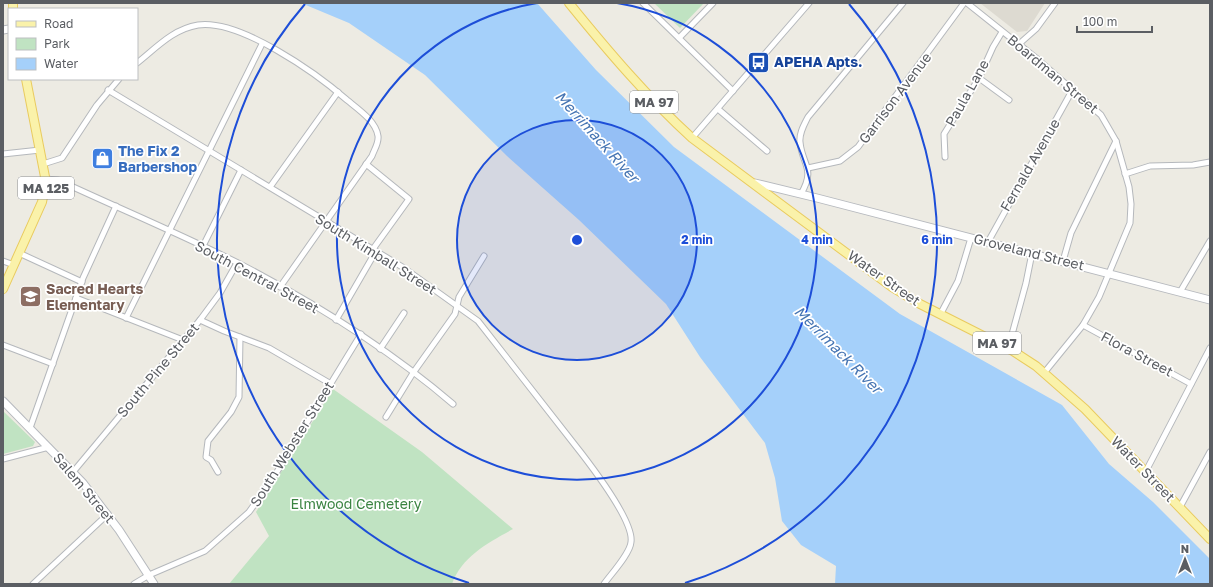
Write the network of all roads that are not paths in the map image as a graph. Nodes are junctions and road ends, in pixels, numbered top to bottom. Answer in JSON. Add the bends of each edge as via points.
{"nodes":[{"id":1,"x":569,"y":3,"type":"edge"},
{"id":2,"x":643,"y":3,"type":"edge"},
{"id":3,"x":713,"y":3,"type":"edge"},
{"id":4,"x":809,"y":3,"type":"edge"},
{"id":5,"x":903,"y":3,"type":"edge"},
{"id":6,"x":964,"y":3,"type":"edge"},
{"id":7,"x":967,"y":3,"type":"edge"},
{"id":8,"x":1055,"y":3,"type":"edge"},
{"id":9,"x":1002,"y":32,"type":"junction"},
{"id":10,"x":679,"y":38,"type":"junction"},
{"id":11,"x":262,"y":44,"type":"junction"},
{"id":12,"x":1019,"y":44,"type":"junction"},
{"id":13,"x":138,"y":62,"type":"edge"},
{"id":14,"x":978,"y":78,"type":"junction"},
{"id":15,"x":26,"y":80,"type":"edge"},
{"id":16,"x":118,"y":80,"type":"edge"},
{"id":17,"x":1073,"y":89,"type":"junction"},
{"id":18,"x":108,"y":90,"type":"junction"},
{"id":19,"x":733,"y":91,"type":"junction"},
{"id":20,"x":338,"y":92,"type":"junction"},
{"id":21,"x":1009,"y":100,"type":"dead end"},
{"id":22,"x":718,"y":109,"type":"junction"},
{"id":23,"x":692,"y":138,"type":"junction"},
{"id":24,"x":1116,"y":141,"type":"junction"},
{"id":25,"x":40,"y":150,"type":"junction"},
{"id":26,"x":208,"y":150,"type":"junction"},
{"id":27,"x":767,"y":151,"type":"dead end"},
{"id":28,"x":3,"y":154,"type":"edge"},
{"id":29,"x":945,"y":157,"type":"dead end"},
{"id":30,"x":1210,"y":162,"type":"edge"},
{"id":31,"x":43,"y":164,"type":"junction"},
{"id":32,"x":366,"y":164,"type":"junction"},
{"id":33,"x":808,"y":168,"type":"junction"},
{"id":34,"x":241,"y":170,"type":"junction"},
{"id":35,"x":1125,"y":174,"type":"junction"},
{"id":36,"x":45,"y":179,"type":"junction"},
{"id":37,"x":755,"y":183,"type":"junction"},
{"id":38,"x":270,"y":187,"type":"junction"},
{"id":39,"x":802,"y":194,"type":"junction"},
{"id":40,"x":116,"y":206,"type":"junction"},
{"id":41,"x":325,"y":221,"type":"junction"},
{"id":42,"x":169,"y":230,"type":"junction"},
{"id":43,"x":971,"y":238,"type":"junction"},
{"id":44,"x":1210,"y":240,"type":"edge"},
{"id":45,"x":988,"y":242,"type":"junction"},
{"id":46,"x":203,"y":246,"type":"junction"},
{"id":47,"x":374,"y":250,"type":"junction"},
{"id":48,"x":19,"y":253,"type":"junction"},
{"id":49,"x":1032,"y":253,"type":"junction"},
{"id":50,"x":484,"y":256,"type":"dead end"},
{"id":51,"x":3,"y":261,"type":"edge"},
{"id":52,"x":1063,"y":261,"type":"junction"},
{"id":53,"x":236,"y":263,"type":"junction"},
{"id":54,"x":14,"y":265,"type":"junction"},
{"id":55,"x":1109,"y":273,"type":"junction"},
{"id":56,"x":82,"y":282,"type":"junction"},
{"id":57,"x":280,"y":287,"type":"junction"},
{"id":58,"x":3,"y":289,"type":"edge"},
{"id":59,"x":1180,"y":292,"type":"junction"},
{"id":60,"x":76,"y":298,"type":"junction"},
{"id":61,"x":1210,"y":300,"type":"edge"},
{"id":62,"x":456,"y":306,"type":"junction"},
{"id":63,"x":404,"y":313,"type":"dead end"},
{"id":64,"x":940,"y":314,"type":"junction"},
{"id":65,"x":126,"y":318,"type":"junction"},
{"id":66,"x":200,"y":320,"type":"junction"},
{"id":67,"x":336,"y":320,"type":"junction"},
{"id":68,"x":1083,"y":325,"type":"junction"},
{"id":69,"x":361,"y":334,"type":"junction"},
{"id":70,"x":240,"y":337,"type":"junction"},
{"id":71,"x":183,"y":340,"type":"junction"},
{"id":72,"x":3,"y":345,"type":"edge"},
{"id":73,"x":380,"y":348,"type":"junction"},
{"id":74,"x":1210,"y":348,"type":"edge"},
{"id":75,"x":1008,"y":349,"type":"junction"},
{"id":76,"x":53,"y":364,"type":"junction"},
{"id":77,"x":413,"y":372,"type":"junction"},
{"id":78,"x":1044,"y":373,"type":"junction"},
{"id":79,"x":330,"y":384,"type":"junction"},
{"id":80,"x":1191,"y":384,"type":"junction"},
{"id":81,"x":3,"y":401,"type":"edge"},
{"id":82,"x":453,"y":404,"type":"dead end"},
{"id":83,"x":386,"y":417,"type":"dead end"},
{"id":84,"x":30,"y":428,"type":"junction"},
{"id":85,"x":49,"y":447,"type":"junction"},
{"id":86,"x":1210,"y":452,"type":"edge"},
{"id":87,"x":3,"y":459,"type":"edge"},
{"id":88,"x":1146,"y":471,"type":"junction"},
{"id":89,"x":73,"y":472,"type":"junction"},
{"id":90,"x":218,"y":472,"type":"dead end"},
{"id":91,"x":1180,"y":507,"type":"junction"},
{"id":92,"x":108,"y":514,"type":"junction"},
{"id":93,"x":1210,"y":539,"type":"edge"},
{"id":94,"x":149,"y":575,"type":"junction"},
{"id":95,"x":33,"y":584,"type":"edge"},
{"id":96,"x":134,"y":584,"type":"edge"},
{"id":97,"x":154,"y":584,"type":"edge"},
{"id":98,"x":604,"y":584,"type":"edge"}],
"edges":[{"from":1,"to":23,"type":"main road","name":"Water Street","number":"MA 97","via":[[648,96]]},
{"from":2,"to":10,"type":"street"},
{"from":3,"to":10,"type":"street"},
{"from":4,"to":19,"type":"street"},
{"from":5,"to":33,"type":"street","via":[[808,117],[800,141]]},
{"from":6,"to":33,"type":"street","name":"Garrison Avenue","via":[[858,147],[840,161]]},
{"from":7,"to":9,"type":"street","name":"Boardman Street"},
{"from":8,"to":12,"type":"street","via":[[1036,29]]},
{"from":9,"to":12,"type":"street","name":"Boardman Street"},
{"from":9,"to":14,"type":"street","name":"Paula Lane"},
{"from":10,"to":19,"type":"street"},
{"from":11,"to":13,"type":"street","via":[[246,35],[209,24],[191,26],[180,30]]},
{"from":11,"to":20,"type":"street","via":[[297,62]]},
{"from":11,"to":26,"type":"street"},
{"from":12,"to":17,"type":"street","name":"Boardman Street"},
{"from":14,"to":21,"type":"street"},
{"from":14,"to":29,"type":"street","name":"Paula Lane","via":[[944,134]]},
{"from":15,"to":25,"type":"main road","number":"MA 125"},
{"from":16,"to":18,"type":"street"},
{"from":17,"to":24,"type":"street","name":"Boardman Street","via":[[1101,115]]},
{"from":17,"to":45,"type":"street","name":"Fernald Avenue"},
{"from":18,"to":26,"type":"street","name":"South Kimball Street"},
{"from":18,"to":31,"type":"street","via":[[62,158]]},
{"from":19,"to":22,"type":"street"},
{"from":20,"to":32,"type":"street","via":[[371,123],[378,136],[378,142]]},
{"from":20,"to":38,"type":"street"},
{"from":22,"to":23,"type":"street"},
{"from":22,"to":27,"type":"street"},
{"from":23,"to":37,"type":"main road","name":"Water Street","number":"MA 97"},
{"from":24,"to":35,"type":"street","name":"Boardman Street"},
{"from":24,"to":52,"type":"street","via":[[1071,233]]},
{"from":25,"to":28,"type":"street"},
{"from":25,"to":31,"type":"main road","number":"MA 125"},
{"from":26,"to":34,"type":"street","name":"South Kimball Street"},
{"from":26,"to":42,"type":"street"},
{"from":30,"to":35,"type":"street","via":[[1150,166]]},
{"from":31,"to":36,"type":"main road","number":"MA 125"},
{"from":32,"to":41,"type":"street"},
{"from":32,"to":47,"type":"street","via":[[409,199]]},
{"from":33,"to":39,"type":"street"},
{"from":34,"to":38,"type":"street","name":"South Kimball Street"},
{"from":34,"to":46,"type":"street"},
{"from":35,"to":55,"type":"street","name":"Boardman Street","via":[[1131,198],[1130,223]]},
{"from":36,"to":40,"type":"street","name":"South Central Street","via":[[58,180]]},
{"from":36,"to":48,"type":"main road","number":"MA 125","via":[[44,196]]},
{"from":37,"to":39,"type":"main road","name":"Groveland Street"},
{"from":37,"to":64,"type":"main road","name":"Water Street","number":"MA 97","via":[[892,287]]},
{"from":38,"to":41,"type":"street","name":"South Kimball Street"},
{"from":39,"to":43,"type":"main road","name":"Groveland Street"},
{"from":40,"to":42,"type":"street","name":"South Central Street"},
{"from":40,"to":56,"type":"street"},
{"from":41,"to":47,"type":"street","name":"South Kimball Street"},
{"from":41,"to":57,"type":"street"},
{"from":42,"to":46,"type":"street","name":"South Central Street"},
{"from":42,"to":65,"type":"street"},
{"from":43,"to":45,"type":"main road","name":"Groveland Street"},
{"from":43,"to":64,"type":"street","via":[[958,280]]},
{"from":44,"to":59,"type":"street"},
{"from":45,"to":49,"type":"main road","name":"Groveland Street"},
{"from":46,"to":53,"type":"street","name":"South Central Street"},
{"from":47,"to":62,"type":"street","name":"South Kimball Street","via":[[404,268]]},
{"from":47,"to":67,"type":"street"},
{"from":48,"to":54,"type":"main road","number":"MA 125"},
{"from":48,"to":56,"type":"street"},
{"from":49,"to":52,"type":"main road","name":"Groveland Street"},
{"from":49,"to":75,"type":"street"},
{"from":50,"to":62,"type":"street","via":[[458,297]]},
{"from":51,"to":54,"type":"street"},
{"from":52,"to":55,"type":"main road","name":"Groveland Street"},
{"from":53,"to":57,"type":"street","name":"South Central Street"},
{"from":53,"to":66,"type":"street","name":"South Pine Street","via":[[220,293]]},
{"from":54,"to":58,"type":"main road","number":"MA 125"},
{"from":55,"to":59,"type":"main road","name":"Groveland Street"},
{"from":55,"to":68,"type":"street","name":"Boardman Street"},
{"from":56,"to":60,"type":"street"},
{"from":57,"to":67,"type":"street","name":"South Central Street"},
{"from":59,"to":61,"type":"main road","name":"Groveland Street"},
{"from":60,"to":65,"type":"street"},
{"from":60,"to":76,"type":"street"},
{"from":62,"to":77,"type":"street","via":[[455,314]]},
{"from":62,"to":98,"type":"street","name":"South Kimball Street","via":[[490,333],[582,454],[619,509],[631,535],[629,549]]},
{"from":63,"to":73,"type":"street"},
{"from":64,"to":75,"type":"main road","name":"Water Street","number":"MA 97"},
{"from":65,"to":71,"type":"street"},
{"from":66,"to":70,"type":"street"},
{"from":66,"to":71,"type":"street","name":"South Pine Street"},
{"from":67,"to":69,"type":"street","name":"South Central Street"},
{"from":68,"to":78,"type":"street","name":"Boardman Street"},
{"from":68,"to":80,"type":"street","name":"Flora Street"},
{"from":69,"to":73,"type":"street","name":"South Central Street"},
{"from":69,"to":79,"type":"street","name":"South Webster Street"},
{"from":70,"to":79,"type":"street","via":[[269,348]]},
{"from":70,"to":90,"type":"street","via":[[239,396],[232,412],[206,446],[206,456]]},
{"from":71,"to":89,"type":"street","name":"South Pine Street"},
{"from":72,"to":76,"type":"street"},
{"from":73,"to":77,"type":"street","name":"South Central Street"},
{"from":74,"to":80,"type":"street"},
{"from":75,"to":78,"type":"main road","name":"Water Street","number":"MA 97"},
{"from":76,"to":84,"type":"street"},
{"from":77,"to":82,"type":"street","name":"South Central Street"},
{"from":77,"to":83,"type":"street"},
{"from":78,"to":88,"type":"main road","name":"Water Street","number":"MA 97","via":[[1085,409]]},
{"from":79,"to":94,"type":"street","name":"South Webster Street","via":[[272,480],[249,512],[205,551]]},
{"from":80,"to":88,"type":"street"},
{"from":81,"to":84,"type":"main road","name":"Salem Street"},
{"from":84,"to":85,"type":"main road","name":"Salem Street"},
{"from":85,"to":87,"type":"street"},
{"from":85,"to":89,"type":"main road","name":"Salem Street"},
{"from":86,"to":91,"type":"street"},
{"from":88,"to":91,"type":"main road","name":"Water Street","number":"MA 97"},
{"from":89,"to":92,"type":"main road","name":"Salem Street"},
{"from":91,"to":93,"type":"main road","name":"Water Street","number":"MA 97"},
{"from":92,"to":94,"type":"main road","name":"Salem Street"},
{"from":92,"to":95,"type":"street"},
{"from":94,"to":96,"type":"street","name":"South Webster Street"},
{"from":94,"to":97,"type":"main road","name":"Salem Street"}]}
